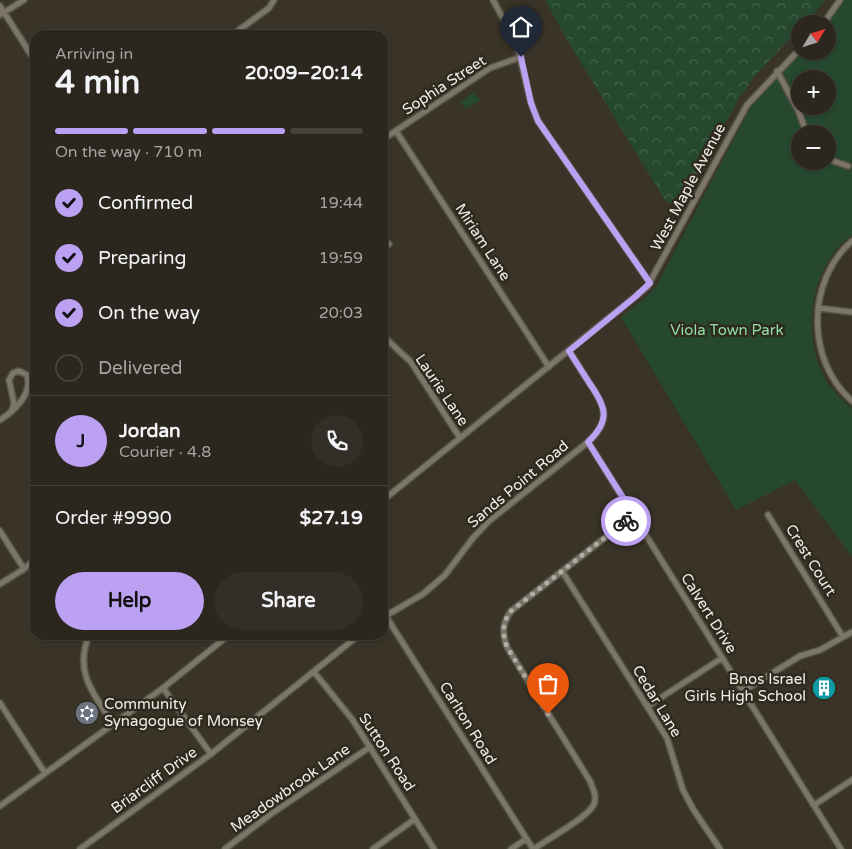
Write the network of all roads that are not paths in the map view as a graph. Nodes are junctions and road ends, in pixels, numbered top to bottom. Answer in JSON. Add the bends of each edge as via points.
{"nodes":[{"id":1,"x":24,"y":0,"type":"edge"},
{"id":2,"x":274,"y":0,"type":"edge"},
{"id":3,"x":493,"y":0,"type":"edge"},
{"id":4,"x":840,"y":0,"type":"edge"},
{"id":5,"x":0,"y":6,"type":"edge"},
{"id":6,"x":2,"y":14,"type":"edge"},
{"id":7,"x":829,"y":15,"type":"edge"},
{"id":8,"x":239,"y":30,"type":"edge"},
{"id":9,"x":30,"y":54,"type":"edge"},
{"id":10,"x":521,"y":57,"type":"junction"},
{"id":11,"x":791,"y":57,"type":"edge"},
{"id":12,"x":777,"y":71,"type":"junction"},
{"id":13,"x":804,"y":125,"type":"edge"},
{"id":14,"x":396,"y":131,"type":"junction"},
{"id":15,"x":388,"y":136,"type":"edge"},
{"id":16,"x":836,"y":161,"type":"edge"},
{"id":17,"x":848,"y":166,"type":"dead end"},
{"id":18,"x":852,"y":241,"type":"edge"},
{"id":19,"x":650,"y":283,"type":"junction"},
{"id":20,"x":818,"y":308,"type":"junction"},
{"id":21,"x":852,"y":312,"type":"edge"},
{"id":22,"x":388,"y":340,"type":"edge"},
{"id":23,"x":569,"y":351,"type":"junction"},
{"id":24,"x":548,"y":367,"type":"junction"},
{"id":25,"x":852,"y":401,"type":"edge"},
{"id":26,"x":12,"y":410,"type":"junction"},
{"id":27,"x":0,"y":420,"type":"edge"},
{"id":28,"x":460,"y":438,"type":"junction"},
{"id":29,"x":588,"y":442,"type":"junction"},
{"id":30,"x":388,"y":496,"type":"edge"},
{"id":31,"x":634,"y":515,"type":"junction"},
{"id":32,"x":768,"y":515,"type":"dead end"},
{"id":33,"x":0,"y":531,"type":"edge"},
{"id":34,"x":30,"y":564,"type":"edge"},
{"id":35,"x":24,"y":569,"type":"junction"},
{"id":36,"x":562,"y":571,"type":"junction"},
{"id":37,"x":0,"y":584,"type":"edge"},
{"id":38,"x":388,"y":615,"type":"edge"},
{"id":39,"x":388,"y":623,"type":"edge"},
{"id":40,"x":852,"y":632,"type":"edge"},
{"id":41,"x":843,"y":637,"type":"junction"},
{"id":42,"x":87,"y":640,"type":"edge"},
{"id":43,"x":223,"y":640,"type":"edge"},
{"id":44,"x":353,"y":640,"type":"edge"},
{"id":45,"x":722,"y":658,"type":"junction"},
{"id":46,"x":314,"y":672,"type":"junction"},
{"id":47,"x":163,"y":688,"type":"junction"},
{"id":48,"x":743,"y":691,"type":"junction"},
{"id":49,"x":0,"y":703,"type":"edge"},
{"id":50,"x":648,"y":706,"type":"junction"},
{"id":51,"x":113,"y":724,"type":"junction"},
{"id":52,"x":370,"y":747,"type":"junction"},
{"id":53,"x":211,"y":754,"type":"junction"},
{"id":54,"x":45,"y":773,"type":"junction"},
{"id":55,"x":852,"y":780,"type":"edge"},
{"id":56,"x":814,"y":805,"type":"junction"},
{"id":57,"x":0,"y":806,"type":"edge"},
{"id":58,"x":415,"y":819,"type":"junction"},
{"id":59,"x":526,"y":839,"type":"junction"},
{"id":60,"x":87,"y":847,"type":"edge"},
{"id":61,"x":80,"y":849,"type":"edge"},
{"id":62,"x":225,"y":849,"type":"edge"},
{"id":63,"x":373,"y":849,"type":"edge"},
{"id":64,"x":434,"y":849,"type":"edge"},
{"id":65,"x":511,"y":849,"type":"edge"},
{"id":66,"x":533,"y":849,"type":"edge"},
{"id":67,"x":720,"y":849,"type":"edge"},
{"id":68,"x":841,"y":849,"type":"edge"}],
"edges":[{"from":1,"to":6,"type":"street"},
{"from":2,"to":8,"type":"street","via":[[269,8]]},
{"from":3,"to":10,"type":"street"},
{"from":4,"to":7,"type":"street"},
{"from":5,"to":6,"type":"street"},
{"from":6,"to":9,"type":"street"},
{"from":10,"to":14,"type":"street","name":"Sophia Street","via":[[490,68]]},
{"from":10,"to":19,"type":"street","via":[[538,121]]},
{"from":11,"to":12,"type":"street","name":"West Maple Avenue"},
{"from":12,"to":13,"type":"street"},
{"from":12,"to":19,"type":"street","name":"West Maple Avenue","via":[[747,105]]},
{"from":14,"to":15,"type":"street","name":"Sophia Street"},
{"from":14,"to":24,"type":"street","name":"Miriam Lane"},
{"from":16,"to":17,"type":"street"},
{"from":18,"to":20,"type":"street","via":[[844,248],[824,281]]},
{"from":19,"to":23,"type":"street","name":"West Maple Avenue"},
{"from":20,"to":21,"type":"street"},
{"from":20,"to":25,"type":"street","via":[[817,332],[825,364],[835,383]]},
{"from":22,"to":28,"type":"street","name":"Laurie Lane","via":[[411,362]]},
{"from":23,"to":24,"type":"street","name":"West Maple Avenue"},
{"from":23,"to":29,"type":"street","name":"Sands Point Road","via":[[604,411],[601,427]]},
{"from":24,"to":28,"type":"street","name":"West Maple Avenue"},
{"from":26,"to":26,"type":"street","via":[[14,403],[8,380],[12,373],[19,371],[27,375],[29,383],[23,399]]},
{"from":26,"to":27,"type":"street"},
{"from":28,"to":30,"type":"street","name":"West Maple Avenue"},
{"from":29,"to":31,"type":"street","name":"Calvert Drive"},
{"from":29,"to":38,"type":"street","name":"Sands Point Road","via":[[489,521],[445,575],[423,594]]},
{"from":31,"to":36,"type":"street"},
{"from":31,"to":45,"type":"street","name":"Calvert Drive"},
{"from":32,"to":41,"type":"street","name":"Crest Court"},
{"from":33,"to":35,"type":"street"},
{"from":34,"to":35,"type":"street"},
{"from":35,"to":37,"type":"street"},
{"from":36,"to":50,"type":"street","name":"Cedar Lane"},
{"from":36,"to":66,"type":"street","via":[[511,611],[504,624],[503,638],[590,781],[595,796],[594,804],[586,814]]},
{"from":39,"to":59,"type":"street","name":"Carlton Road"},
{"from":40,"to":41,"type":"street"},
{"from":41,"to":48,"type":"street","via":[[820,650],[800,656]]},
{"from":42,"to":51,"type":"street","via":[[82,663],[86,678]]},
{"from":43,"to":47,"type":"street"},
{"from":44,"to":46,"type":"street","name":"Briarcliff Drive"},
{"from":45,"to":48,"type":"street","name":"Calvert Drive"},
{"from":45,"to":50,"type":"street"},
{"from":46,"to":52,"type":"street","name":"Sutton Road"},
{"from":46,"to":53,"type":"street","name":"Briarcliff Drive"},
{"from":47,"to":51,"type":"street"},
{"from":47,"to":53,"type":"street"},
{"from":48,"to":56,"type":"street","name":"Calvert Drive"},
{"from":49,"to":54,"type":"street"},
{"from":50,"to":67,"type":"street","name":"Cedar Lane","via":[[668,738],[683,790]]},
{"from":51,"to":54,"type":"street"},
{"from":52,"to":58,"type":"street","name":"Sutton Road"},
{"from":52,"to":62,"type":"street","name":"Meadowbrook Lane"},
{"from":53,"to":60,"type":"street","name":"Briarcliff Drive"},
{"from":54,"to":57,"type":"street"},
{"from":55,"to":56,"type":"street"},
{"from":56,"to":68,"type":"street","name":"Calvert Drive"},
{"from":58,"to":63,"type":"street"},
{"from":58,"to":64,"type":"street","name":"Sutton Road"},
{"from":59,"to":65,"type":"street"},
{"from":59,"to":66,"type":"street","name":"Carlton Road"},
{"from":60,"to":61,"type":"street","name":"Briarcliff Drive"}]}
